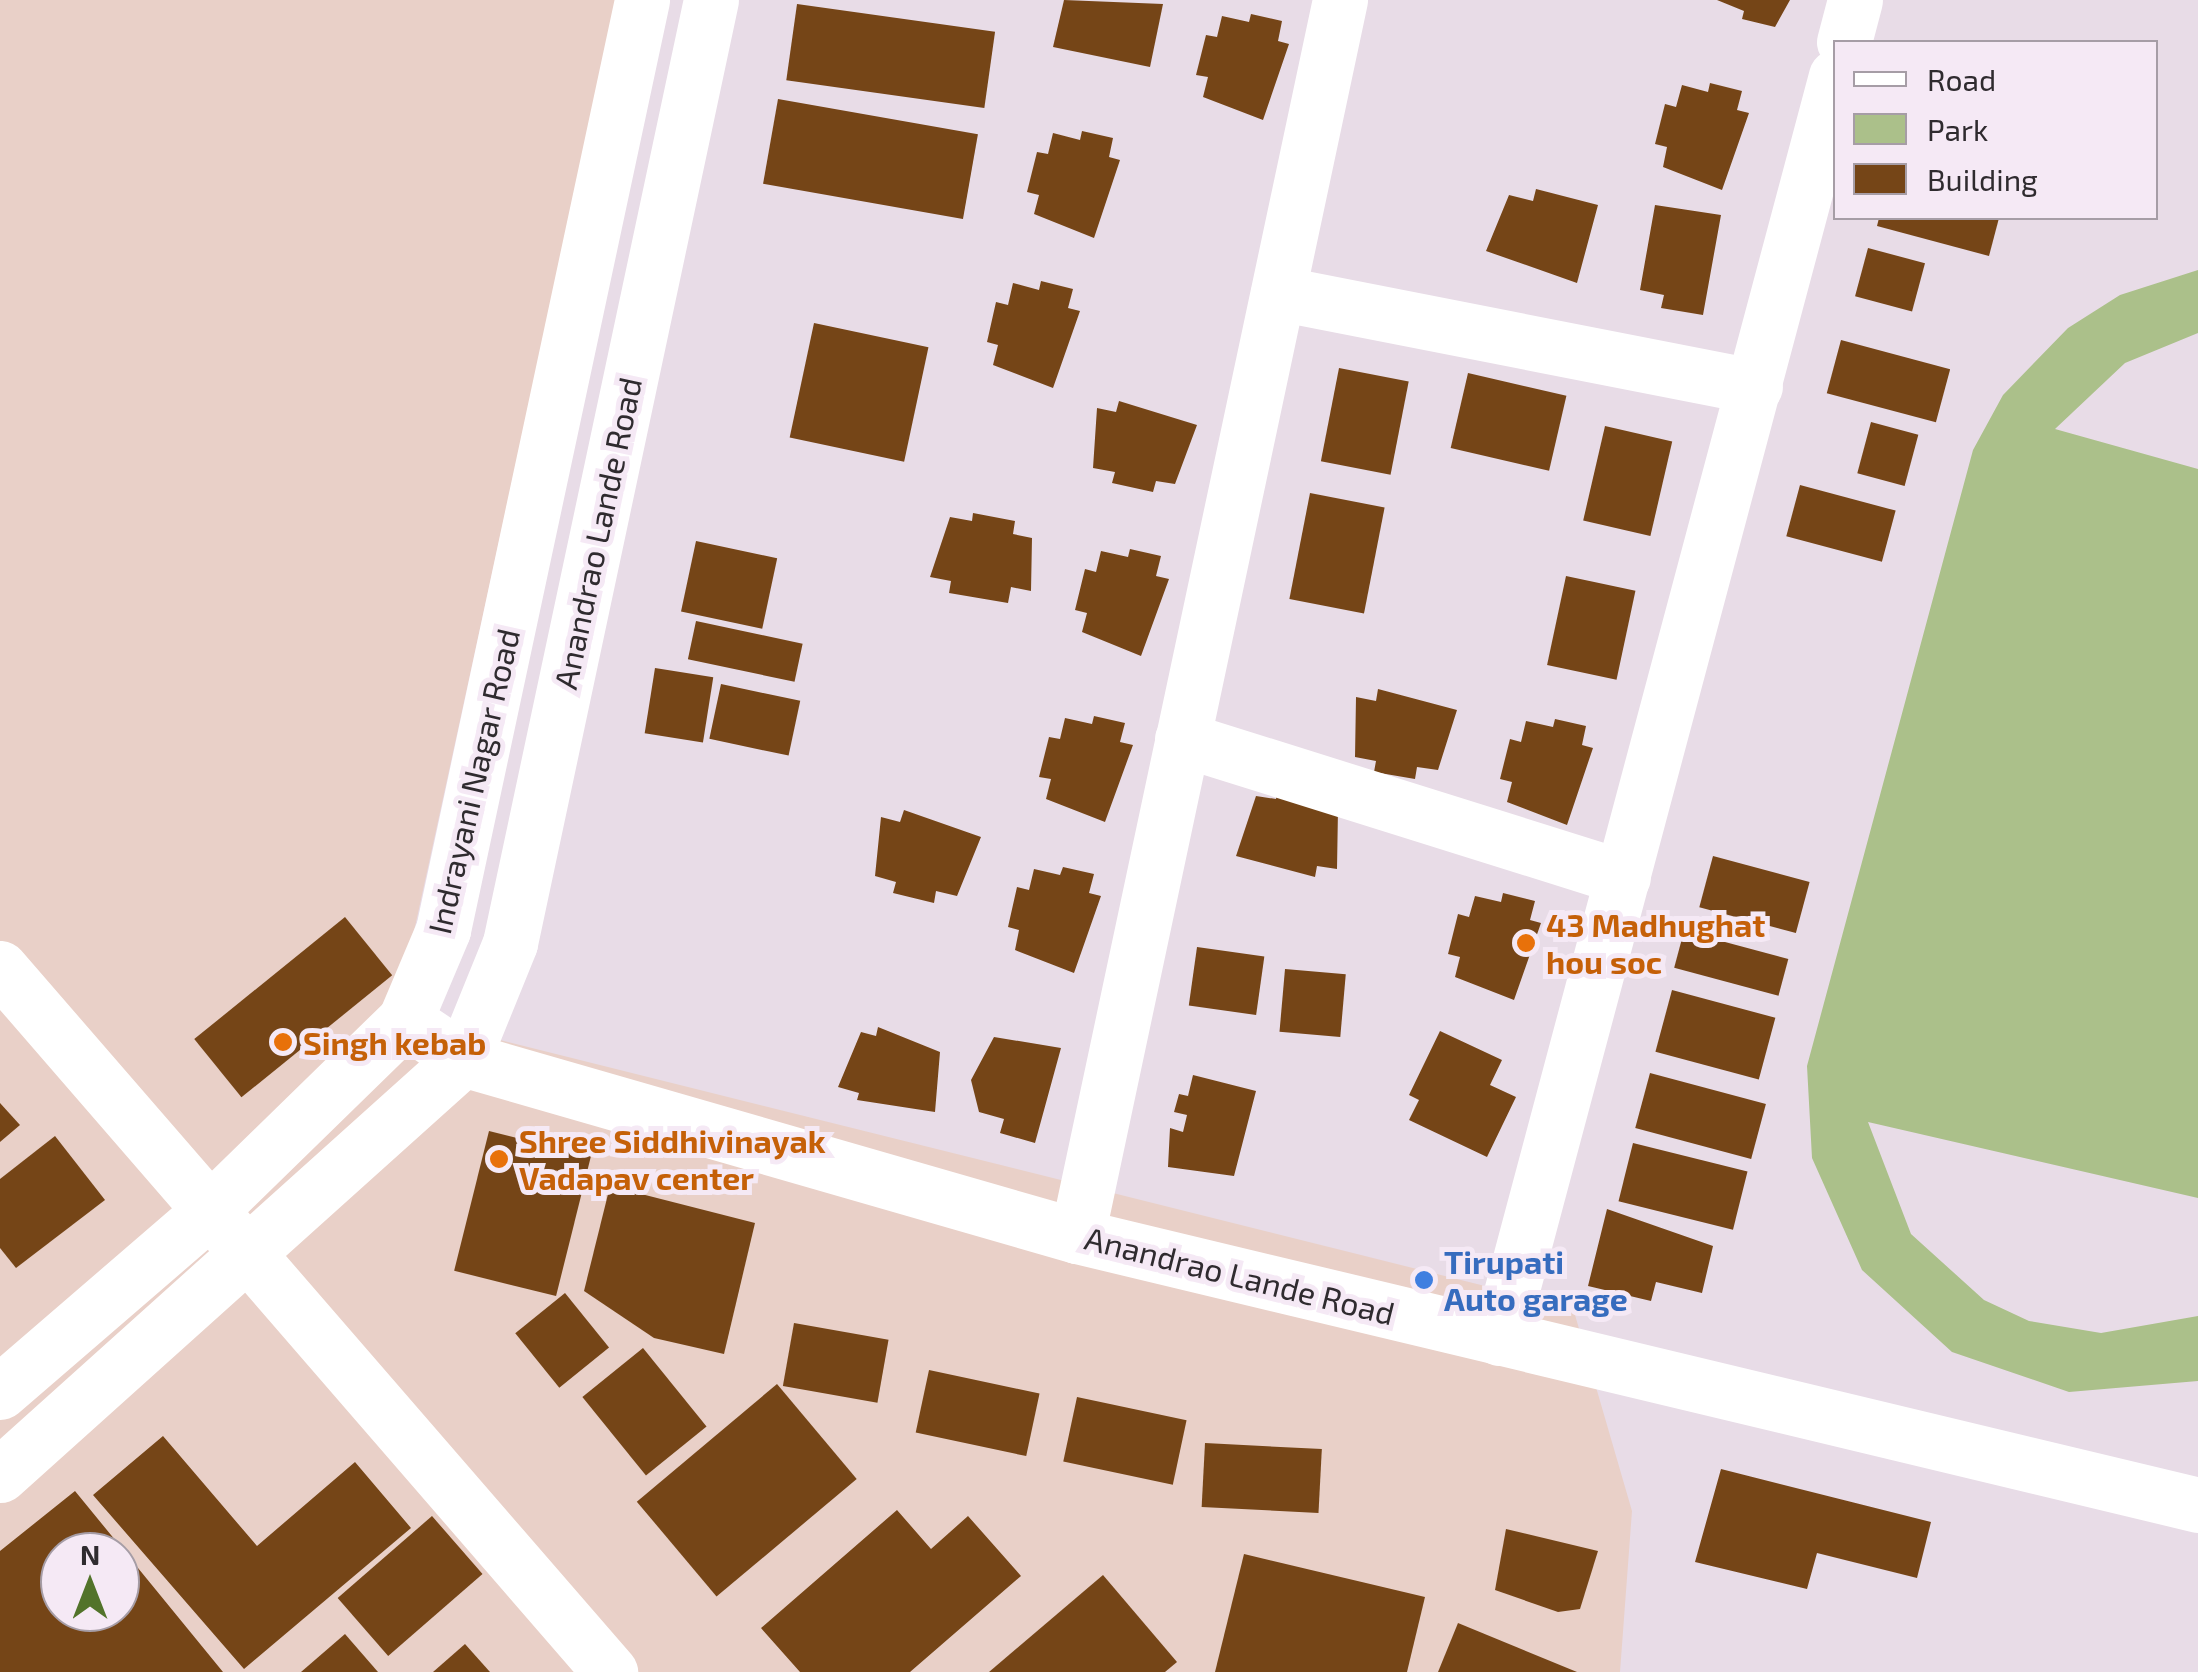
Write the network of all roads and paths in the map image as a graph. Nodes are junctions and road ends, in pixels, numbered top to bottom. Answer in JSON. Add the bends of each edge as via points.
{"nodes":[{"id":1,"x":642,"y":0,"type":"edge"},
{"id":2,"x":711,"y":0,"type":"edge"},
{"id":3,"x":1340,"y":0,"type":"edge"},
{"id":4,"x":1855,"y":0,"type":"edge"},
{"id":5,"x":1845,"y":40,"type":"edge"},
{"id":6,"x":1833,"y":88,"type":"edge"},
{"id":7,"x":1278,"y":292,"type":"junction"},
{"id":8,"x":1755,"y":387,"type":"junction"},
{"id":9,"x":515,"y":594,"type":"junction"},
{"id":10,"x":580,"y":612,"type":"junction"},
{"id":11,"x":1182,"y":740,"type":"junction"},
{"id":12,"x":1623,"y":877,"type":"junction"},
{"id":13,"x":0,"y":968,"type":"edge"},
{"id":14,"x":405,"y":1020,"type":"junction"},
{"id":15,"x":463,"y":1059,"type":"junction"},
{"id":16,"x":206,"y":1214,"type":"junction"},
{"id":17,"x":1076,"y":1236,"type":"junction"},
{"id":18,"x":246,"y":1260,"type":"junction"},
{"id":19,"x":1499,"y":1338,"type":"junction"},
{"id":20,"x":0,"y":1392,"type":"edge"},
{"id":21,"x":0,"y":1474,"type":"edge"},
{"id":22,"x":2198,"y":1505,"type":"edge"},
{"id":23,"x":610,"y":1672,"type":"edge"}],
"edges":[{"from":1,"to":9,"type":"main road","name":"Indrayani Nagar Road"},
{"from":2,"to":10,"type":"main road","name":"Anandrao Lande Road"},
{"from":3,"to":7,"type":"main road"},
{"from":4,"to":5,"type":"main road"},
{"from":6,"to":8,"type":"main road"},
{"from":7,"to":8,"type":"main road"},
{"from":7,"to":11,"type":"main road"},
{"from":8,"to":12,"type":"main road"},
{"from":9,"to":10,"type":"main road"},
{"from":9,"to":14,"type":"main road","name":"Indrayani Nagar Road","via":[[444,930]]},
{"from":10,"to":15,"type":"main road","name":"Anandrao Lande Road","via":[[510,943]]},
{"from":11,"to":12,"type":"main road"},
{"from":11,"to":17,"type":"main road"},
{"from":12,"to":19,"type":"main road"},
{"from":13,"to":16,"type":"main road"},
{"from":14,"to":15,"type":"main road","name":"Anandrao Lande Road"},
{"from":14,"to":16,"type":"main road","name":"Indrayani Nagar Road"},
{"from":15,"to":17,"type":"main road","name":"Anandrao Lande Road"},
{"from":15,"to":18,"type":"main road"},
{"from":16,"to":18,"type":"main road"},
{"from":16,"to":20,"type":"main road","name":"Indrayani Nagar Road"},
{"from":17,"to":19,"type":"main road","name":"Anandrao Lande Road"},
{"from":18,"to":21,"type":"main road"},
{"from":18,"to":23,"type":"main road"},
{"from":19,"to":22,"type":"main road","name":"Anandrao Lande Road"}]}
